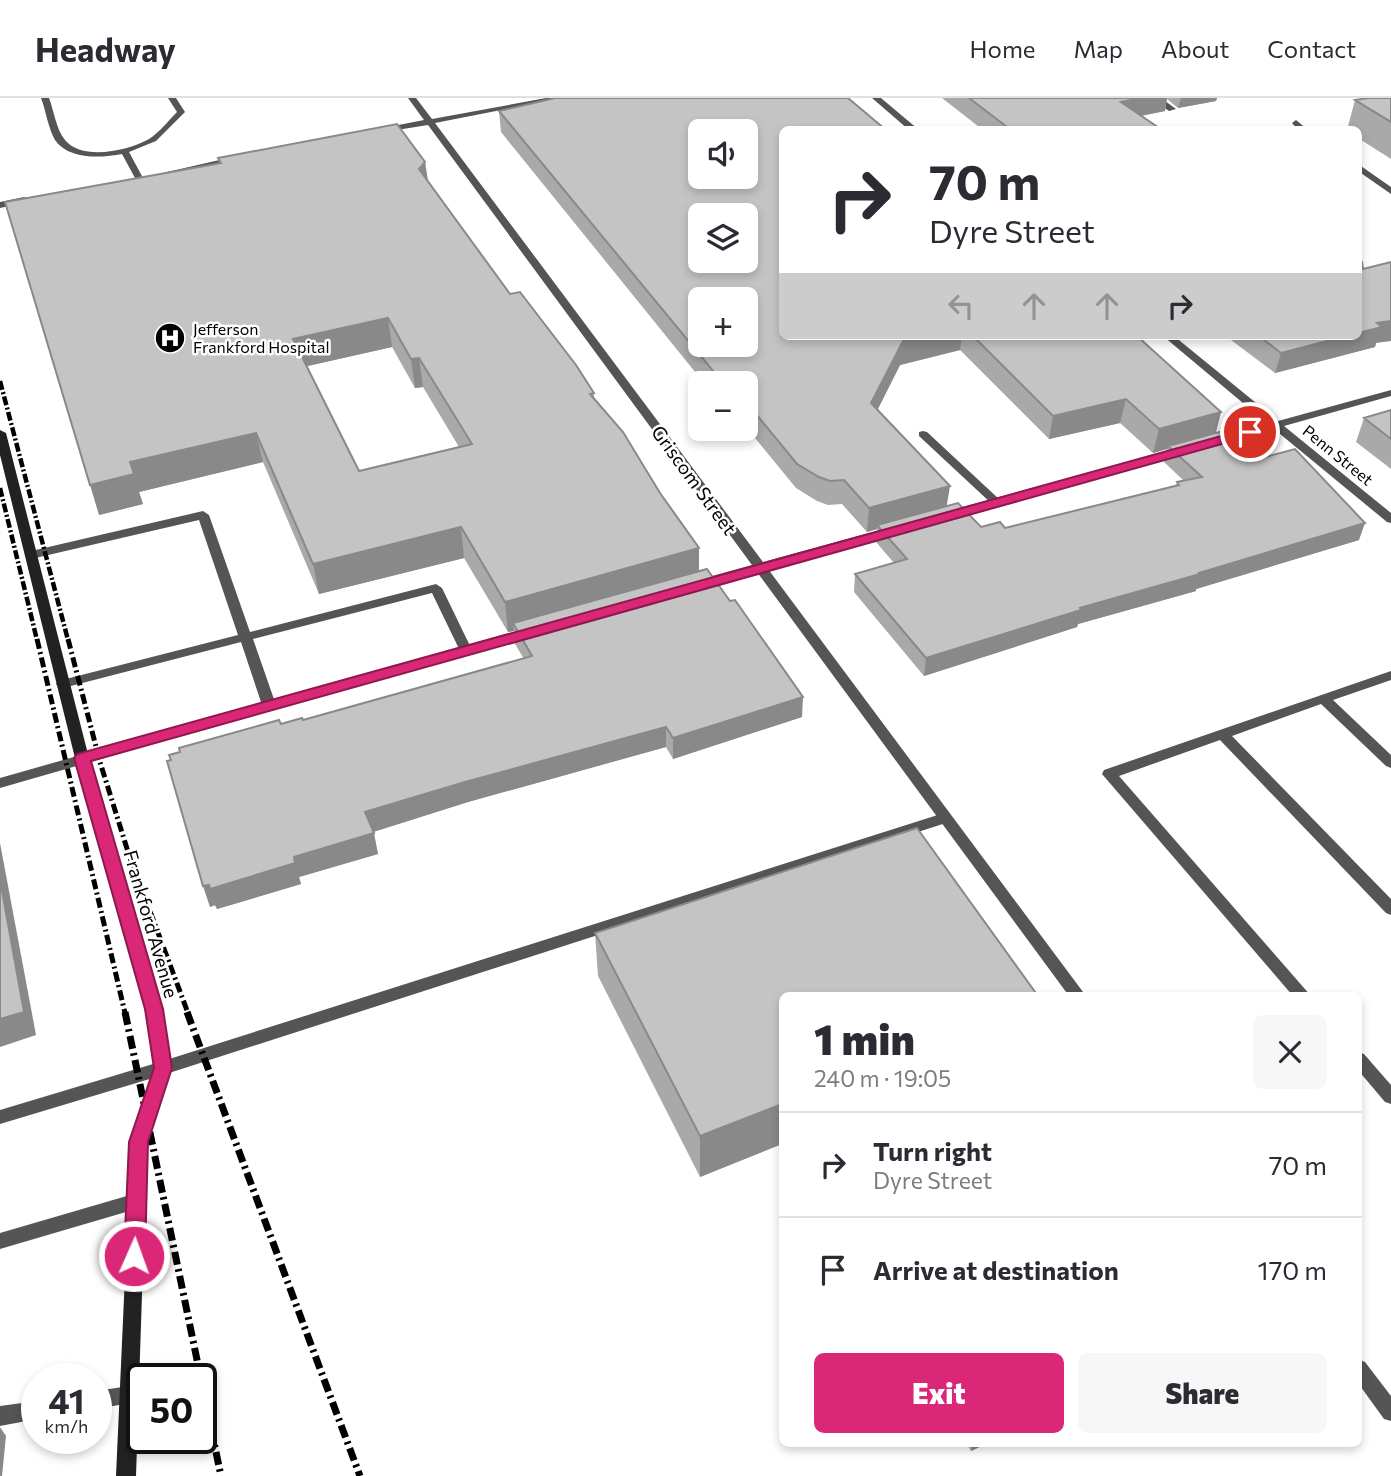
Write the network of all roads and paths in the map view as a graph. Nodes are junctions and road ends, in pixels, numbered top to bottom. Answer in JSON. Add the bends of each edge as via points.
{"nodes":[{"id":1,"x":46,"y":98,"type":"edge"},
{"id":2,"x":172,"y":98,"type":"edge"},
{"id":3,"x":412,"y":98,"type":"edge"},
{"id":4,"x":559,"y":98,"type":"edge"},
{"id":5,"x":876,"y":98,"type":"edge"},
{"id":6,"x":1155,"y":98,"type":"edge"},
{"id":7,"x":1172,"y":109,"type":"dead end"},
{"id":8,"x":430,"y":122,"type":"junction"},
{"id":9,"x":1296,"y":123,"type":"dead end"},
{"id":10,"x":910,"y":126,"type":"edge"},
{"id":11,"x":1299,"y":126,"type":"edge"},
{"id":12,"x":377,"y":132,"type":"edge"},
{"id":13,"x":125,"y":152,"type":"junction"},
{"id":14,"x":245,"y":158,"type":"edge"},
{"id":15,"x":1362,"y":170,"type":"edge"},
{"id":16,"x":165,"y":173,"type":"edge"},
{"id":17,"x":152,"y":176,"type":"edge"},
{"id":18,"x":139,"y":178,"type":"junction"},
{"id":19,"x":126,"y":180,"type":"edge"},
{"id":20,"x":1391,"y":191,"type":"edge"},
{"id":21,"x":38,"y":197,"type":"edge"},
{"id":22,"x":0,"y":205,"type":"edge"},
{"id":23,"x":1173,"y":340,"type":"edge"},
{"id":24,"x":1391,"y":393,"type":"edge"},
{"id":25,"x":1275,"y":425,"type":"junction"},
{"id":26,"x":0,"y":433,"type":"edge"},
{"id":27,"x":923,"y":434,"type":"dead end"},
{"id":28,"x":1209,"y":443,"type":"edge"},
{"id":29,"x":1195,"y":447,"type":"edge"},
{"id":30,"x":996,"y":502,"type":"junction"},
{"id":31,"x":1391,"y":519,"type":"edge"},
{"id":32,"x":930,"y":520,"type":"edge"},
{"id":33,"x":903,"y":527,"type":"edge"},
{"id":34,"x":31,"y":555,"type":"junction"},
{"id":35,"x":758,"y":568,"type":"junction"},
{"id":36,"x":691,"y":586,"type":"edge"},
{"id":37,"x":545,"y":627,"type":"edge"},
{"id":38,"x":245,"y":637,"type":"junction"},
{"id":39,"x":466,"y":650,"type":"junction"},
{"id":40,"x":1391,"y":675,"type":"edge"},
{"id":41,"x":63,"y":684,"type":"junction"},
{"id":42,"x":1323,"y":698,"type":"junction"},
{"id":43,"x":270,"y":705,"type":"junction"},
{"id":44,"x":1222,"y":734,"type":"junction"},
{"id":45,"x":82,"y":758,"type":"junction"},
{"id":46,"x":1391,"y":764,"type":"edge"},
{"id":47,"x":0,"y":783,"type":"edge"},
{"id":48,"x":944,"y":818,"type":"junction"},
{"id":49,"x":1391,"y":909,"type":"edge"},
{"id":50,"x":1075,"y":992,"type":"edge"},
{"id":51,"x":1300,"y":992,"type":"edge"},
{"id":52,"x":1362,"y":1064,"type":"edge"},
{"id":53,"x":163,"y":1068,"type":"junction"},
{"id":54,"x":1391,"y":1097,"type":"edge"},
{"id":55,"x":0,"y":1117,"type":"edge"},
{"id":56,"x":137,"y":1201,"type":"junction"},
{"id":57,"x":0,"y":1241,"type":"edge"},
{"id":58,"x":130,"y":1363,"type":"edge"},
{"id":59,"x":1362,"y":1373,"type":"edge"},
{"id":60,"x":1391,"y":1412,"type":"edge"},
{"id":61,"x":21,"y":1413,"type":"edge"},
{"id":62,"x":0,"y":1416,"type":"edge"},
{"id":63,"x":127,"y":1454,"type":"edge"},
{"id":64,"x":126,"y":1476,"type":"edge"}],
"edges":[{"from":1,"to":13,"type":"street","via":[[61,140],[68,147]]},
{"from":2,"to":13,"type":"street","via":[[181,112],[152,141]]},
{"from":3,"to":8,"type":"street","name":"Griscom Street"},
{"from":4,"to":8,"type":"street"},
{"from":5,"to":10,"type":"street"},
{"from":6,"to":7,"type":"street"},
{"from":8,"to":12,"type":"street"},
{"from":8,"to":35,"type":"street","name":"Griscom Street"},
{"from":9,"to":11,"type":"street"},
{"from":13,"to":18,"type":"street"},
{"from":14,"to":16,"type":"street"},
{"from":15,"to":20,"type":"street"},
{"from":17,"to":18,"type":"street"},
{"from":18,"to":19,"type":"street"},
{"from":21,"to":22,"type":"street"},
{"from":23,"to":25,"type":"street","name":"Penn Street"},
{"from":24,"to":25,"type":"street"},
{"from":25,"to":28,"type":"street"},
{"from":25,"to":31,"type":"street","name":"Penn Street"},
{"from":26,"to":34,"type":"main road","name":"Frankford Avenue"},
{"from":27,"to":30,"type":"street"},
{"from":29,"to":30,"type":"street"},
{"from":30,"to":32,"type":"street"},
{"from":33,"to":35,"type":"street"},
{"from":34,"to":38,"type":"street","via":[[203,515]]},
{"from":34,"to":41,"type":"main road","name":"Frankford Avenue"},
{"from":35,"to":36,"type":"street"},
{"from":35,"to":48,"type":"street","name":"Griscom Street"},
{"from":37,"to":39,"type":"street"},
{"from":38,"to":39,"type":"street","via":[[436,588]]},
{"from":38,"to":41,"type":"street"},
{"from":38,"to":43,"type":"street"},
{"from":39,"to":43,"type":"street"},
{"from":40,"to":42,"type":"street"},
{"from":41,"to":45,"type":"main road","name":"Frankford Avenue"},
{"from":42,"to":44,"type":"street"},
{"from":42,"to":46,"type":"street"},
{"from":43,"to":45,"type":"street"},
{"from":44,"to":49,"type":"street"},
{"from":44,"to":51,"type":"street","via":[[1109,774]]},
{"from":45,"to":47,"type":"street"},
{"from":45,"to":53,"type":"main road","name":"Frankford Avenue","via":[[154,1009]]},
{"from":48,"to":50,"type":"street","name":"Griscom Street"},
{"from":48,"to":53,"type":"street"},
{"from":52,"to":54,"type":"street"},
{"from":53,"to":55,"type":"street"},
{"from":53,"to":56,"type":"main road","name":"Frankford Avenue","via":[[139,1142]]},
{"from":56,"to":57,"type":"street"},
{"from":56,"to":58,"type":"main road","name":"Frankford Avenue"},
{"from":59,"to":60,"type":"street"},
{"from":61,"to":62,"type":"street"},
{"from":63,"to":64,"type":"main road","name":"Frankford Avenue"}]}
